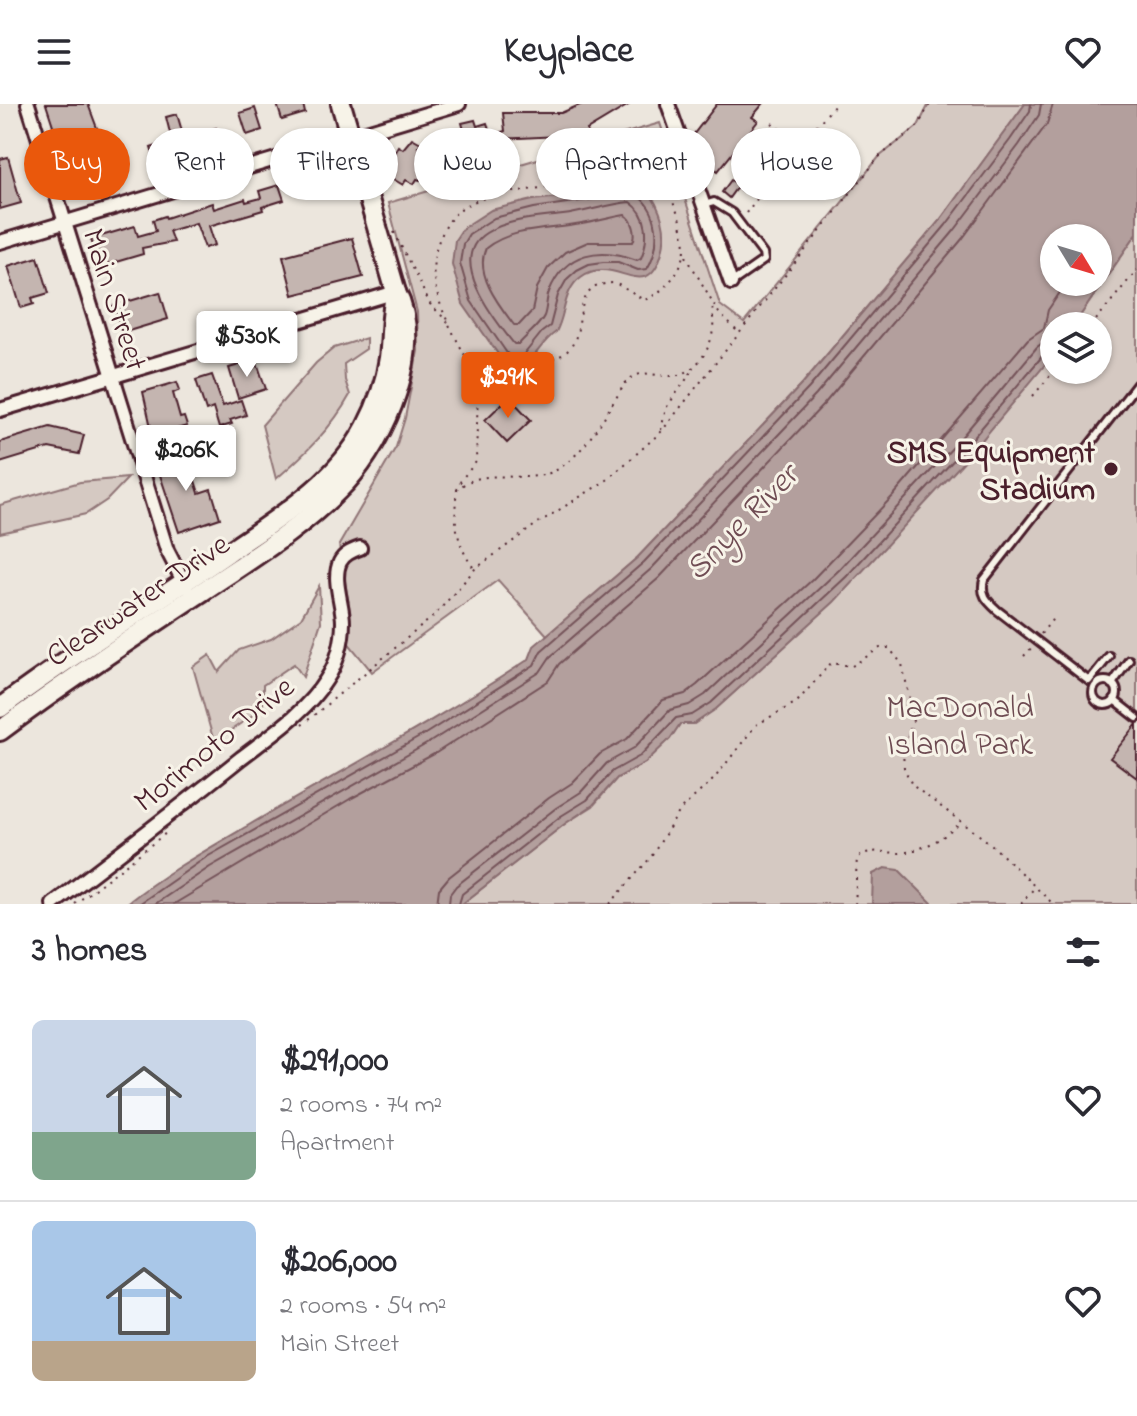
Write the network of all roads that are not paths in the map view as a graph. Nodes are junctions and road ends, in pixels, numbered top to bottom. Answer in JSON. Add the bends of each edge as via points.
{"nodes":[{"id":1,"x":28,"y":104,"type":"edge"},
{"id":2,"x":341,"y":104,"type":"edge"},
{"id":3,"x":459,"y":104,"type":"edge"},
{"id":4,"x":668,"y":104,"type":"edge"},
{"id":5,"x":349,"y":128,"type":"edge"},
{"id":6,"x":375,"y":128,"type":"edge"},
{"id":7,"x":270,"y":160,"type":"edge"},
{"id":8,"x":370,"y":200,"type":"edge"},
{"id":9,"x":704,"y":205,"type":"junction"},
{"id":10,"x":64,"y":223,"type":"junction"},
{"id":11,"x":0,"y":242,"type":"edge"},
{"id":12,"x":731,"y":283,"type":"joint"},
{"id":13,"x":396,"y":292,"type":"junction"},
{"id":14,"x":113,"y":376,"type":"junction"},
{"id":15,"x":1137,"y":384,"type":"edge"},
{"id":16,"x":0,"y":410,"type":"edge"},
{"id":17,"x":360,"y":548,"type":"dead end"},
{"id":18,"x":188,"y":590,"type":"junction"},
{"id":19,"x":1109,"y":656,"type":"dead end"},
{"id":20,"x":1129,"y":660,"type":"dead end"},
{"id":21,"x":1092,"y":684,"type":"junction"},
{"id":22,"x":1112,"y":684,"type":"junction"},
{"id":23,"x":1114,"y":700,"type":"junction"},
{"id":24,"x":0,"y":708,"type":"edge"},
{"id":25,"x":1137,"y":718,"type":"edge"},
{"id":26,"x":0,"y":731,"type":"edge"},
{"id":27,"x":53,"y":904,"type":"edge"}],
"edges":[{"from":1,"to":10,"type":"street","name":"Main Street"},
{"from":2,"to":5,"type":"main road","name":"Clearwater Drive"},
{"from":3,"to":6,"type":"street"},
{"from":4,"to":9,"type":"street"},
{"from":7,"to":10,"type":"street"},
{"from":8,"to":13,"type":"main road","name":"Clearwater Drive"},
{"from":9,"to":12,"type":"street"},
{"from":9,"to":12,"type":"lane","via":[[714,202],[732,213],[763,254],[764,260]]},
{"from":10,"to":11,"type":"street"},
{"from":10,"to":14,"type":"street","name":"Main Street"},
{"from":13,"to":14,"type":"street"},
{"from":13,"to":18,"type":"main road","name":"Clearwater Drive","via":[[406,325],[400,378],[384,425],[362,461],[319,508]]},
{"from":14,"to":16,"type":"street"},
{"from":14,"to":18,"type":"street","name":"Main Street","via":[[167,550]]},
{"from":15,"to":21,"type":"lane","via":[[984,580],[986,600]]},
{"from":17,"to":27,"type":"street","name":"Morimoto Drive","via":[[340,561],[339,648],[315,694],[228,769]]},
{"from":18,"to":24,"type":"main road","name":"Clearwater Drive","via":[[56,667]]},
{"from":18,"to":26,"type":"main road","name":"Clearwater Drive"},
{"from":19,"to":21,"type":"lane"},
{"from":20,"to":22,"type":"lane"},
{"from":21,"to":22,"type":"lane"},
{"from":21,"to":23,"type":"lane","via":[[1097,702]]},
{"from":22,"to":23,"type":"lane"},
{"from":23,"to":25,"type":"lane"}]}
